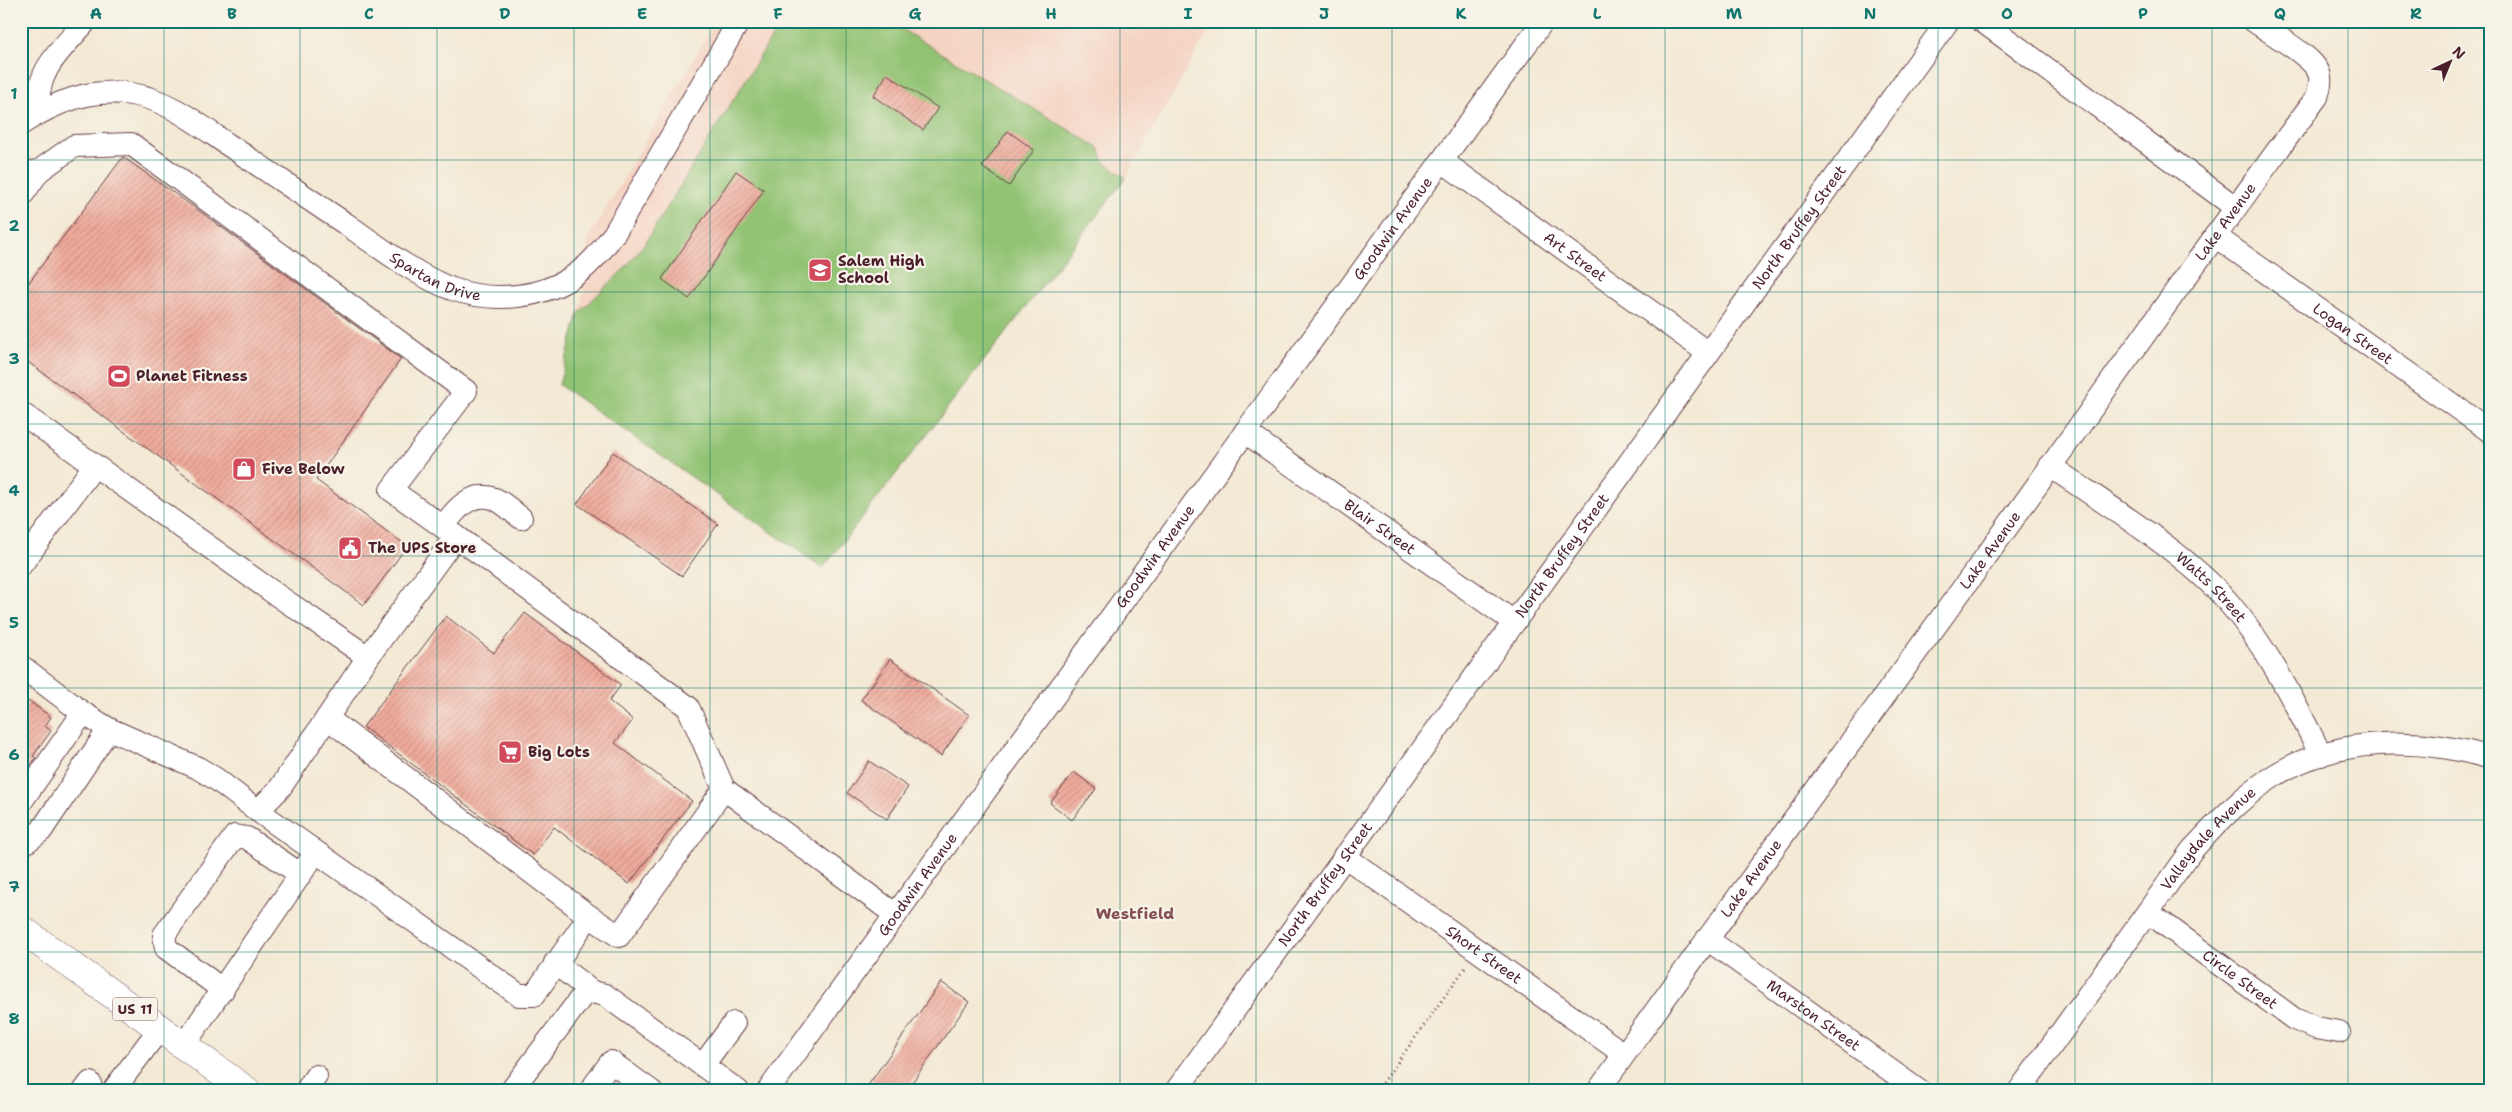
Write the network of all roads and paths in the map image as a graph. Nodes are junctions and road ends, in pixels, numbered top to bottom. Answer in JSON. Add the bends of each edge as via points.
{"nodes":[{"id":1,"x":86,"y":21,"type":"edge"},
{"id":2,"x":739,"y":21,"type":"edge"},
{"id":3,"x":1543,"y":21,"type":"edge"},
{"id":4,"x":1948,"y":21,"type":"edge"},
{"id":5,"x":1982,"y":21,"type":"edge"},
{"id":6,"x":2254,"y":21,"type":"edge"},
{"id":7,"x":30,"y":118,"type":"edge"},
{"id":8,"x":1442,"y":161,"type":"junction"},
{"id":9,"x":30,"y":172,"type":"edge"},
{"id":10,"x":21,"y":197,"type":"edge"},
{"id":11,"x":2235,"y":207,"type":"junction"},
{"id":12,"x":2215,"y":236,"type":"junction"},
{"id":13,"x":1708,"y":353,"type":"junction"},
{"id":14,"x":21,"y":413,"type":"edge"},
{"id":15,"x":1245,"y":432,"type":"junction"},
{"id":16,"x":2491,"y":432,"type":"edge"},
{"id":17,"x":94,"y":466,"type":"junction"},
{"id":18,"x":2050,"y":466,"type":"junction"},
{"id":19,"x":521,"y":518,"type":"dead end"},
{"id":20,"x":449,"y":532,"type":"junction"},
{"id":21,"x":21,"y":565,"type":"edge"},
{"id":22,"x":1514,"y":622,"type":"junction"},
{"id":23,"x":368,"y":657,"type":"junction"},
{"id":24,"x":21,"y":666,"type":"edge"},
{"id":25,"x":83,"y":712,"type":"junction"},
{"id":26,"x":327,"y":718,"type":"junction"},
{"id":27,"x":110,"y":729,"type":"junction"},
{"id":28,"x":2322,"y":755,"type":"junction"},
{"id":29,"x":2491,"y":758,"type":"edge"},
{"id":30,"x":724,"y":789,"type":"junction"},
{"id":31,"x":21,"y":802,"type":"edge"},
{"id":32,"x":258,"y":811,"type":"junction"},
{"id":33,"x":21,"y":846,"type":"edge"},
{"id":34,"x":316,"y":850,"type":"junction"},
{"id":35,"x":1344,"y":856,"type":"junction"},
{"id":36,"x":300,"y":874,"type":"junction"},
{"id":37,"x":2148,"y":912,"type":"junction"},
{"id":38,"x":896,"y":915,"type":"junction"},
{"id":39,"x":589,"y":916,"type":"junction"},
{"id":40,"x":21,"y":929,"type":"edge"},
{"id":41,"x":1707,"y":939,"type":"junction"},
{"id":42,"x":1477,"y":950,"type":"junction"},
{"id":43,"x":556,"y":963,"type":"junction"},
{"id":44,"x":223,"y":990,"type":"junction"},
{"id":45,"x":592,"y":992,"type":"junction"},
{"id":46,"x":734,"y":1023,"type":"dead end"},
{"id":47,"x":160,"y":1028,"type":"junction"},
{"id":48,"x":2339,"y":1032,"type":"dead end"},
{"id":49,"x":184,"y":1045,"type":"junction"},
{"id":50,"x":1624,"y":1054,"type":"junction"},
{"id":51,"x":702,"y":1065,"type":"junction"},
{"id":52,"x":113,"y":1091,"type":"edge"},
{"id":53,"x":247,"y":1091,"type":"edge"},
{"id":54,"x":510,"y":1091,"type":"edge"},
{"id":55,"x":590,"y":1091,"type":"edge"},
{"id":56,"x":651,"y":1091,"type":"edge"},
{"id":57,"x":738,"y":1091,"type":"edge"},
{"id":58,"x":768,"y":1091,"type":"edge"},
{"id":59,"x":1176,"y":1091,"type":"edge"},
{"id":60,"x":1377,"y":1091,"type":"edge"},
{"id":61,"x":1598,"y":1091,"type":"edge"},
{"id":62,"x":1919,"y":1091,"type":"edge"},
{"id":63,"x":2019,"y":1091,"type":"edge"}],
"edges":[{"from":1,"to":7,"type":"street","name":"Spartan Drive","via":[[47,67]]},
{"from":2,"to":7,"type":"street","name":"Spartan Drive","via":[[598,256],[555,286],[528,294],[479,295],[432,280],[188,117],[152,98],[118,93],[90,94],[70,98]]},
{"from":3,"to":8,"type":"street","name":"Goodwin Avenue"},
{"from":4,"to":13,"type":"street","name":"North Bruffey Street"},
{"from":5,"to":11,"type":"street"},
{"from":6,"to":11,"type":"street","name":"Lake Avenue","via":[[2313,63],[2320,85],[2317,97]]},
{"from":8,"to":13,"type":"street","name":"Art Street"},
{"from":8,"to":15,"type":"street","name":"Goodwin Avenue"},
{"from":9,"to":10,"type":"street"},
{"from":9,"to":20,"type":"street","via":[[74,146],[131,144],[466,392],[391,490]]},
{"from":11,"to":12,"type":"street","name":"Lake Avenue"},
{"from":12,"to":16,"type":"street","name":"Logan Street"},
{"from":12,"to":18,"type":"street","name":"Lake Avenue"},
{"from":13,"to":22,"type":"street","name":"North Bruffey Street"},
{"from":14,"to":17,"type":"street"},
{"from":15,"to":22,"type":"street","name":"Blair Street"},
{"from":15,"to":38,"type":"street","name":"Goodwin Avenue"},
{"from":17,"to":21,"type":"street"},
{"from":17,"to":23,"type":"street"},
{"from":18,"to":28,"type":"street","name":"Watts Street","via":[[2196,571],[2227,601],[2281,676]]},
{"from":18,"to":41,"type":"street","name":"Lake Avenue"},
{"from":19,"to":20,"type":"street","via":[[495,499],[476,498],[458,506]]},
{"from":20,"to":23,"type":"street"},
{"from":20,"to":30,"type":"street","via":[[688,707]]},
{"from":22,"to":35,"type":"street","name":"North Bruffey Street"},
{"from":23,"to":26,"type":"street"},
{"from":24,"to":25,"type":"street"},
{"from":25,"to":27,"type":"street"},
{"from":25,"to":31,"type":"street"},
{"from":26,"to":32,"type":"street","via":[[280,788]]},
{"from":26,"to":39,"type":"street"},
{"from":27,"to":32,"type":"street","via":[[198,768]]},
{"from":27,"to":33,"type":"street","via":[[40,831]]},
{"from":28,"to":29,"type":"street","name":"Valleydale Avenue","via":[[2347,748],[2402,743],[2430,744]]},
{"from":28,"to":37,"type":"street","name":"Valleydale Avenue","via":[[2278,774],[2221,819],[2192,850]]},
{"from":30,"to":38,"type":"street"},
{"from":30,"to":39,"type":"street","via":[[620,936]]},
{"from":32,"to":34,"type":"street"},
{"from":34,"to":36,"type":"street"},
{"from":34,"to":43,"type":"street","via":[[519,995],[534,995]]},
{"from":35,"to":42,"type":"street","name":"Short Street"},
{"from":35,"to":59,"type":"street","name":"North Bruffey Street"},
{"from":36,"to":44,"type":"street"},
{"from":36,"to":44,"type":"street","via":[[247,838],[235,836],[164,935],[166,948]]},
{"from":37,"to":48,"type":"street","name":"Circle Street","via":[[2294,1019],[2316,1028]]},
{"from":37,"to":63,"type":"street","name":"Valleydale Avenue"},
{"from":38,"to":58,"type":"street","name":"Goodwin Avenue"},
{"from":39,"to":43,"type":"street"},
{"from":40,"to":47,"type":"main road","number":"US 11"},
{"from":41,"to":50,"type":"street","name":"Lake Avenue"},
{"from":41,"to":62,"type":"street","name":"Marston Street"},
{"from":42,"to":50,"type":"street","name":"Short Street"},
{"from":42,"to":60,"type":"path"},
{"from":43,"to":45,"type":"street"},
{"from":44,"to":49,"type":"street"},
{"from":45,"to":51,"type":"street","via":[[605,995]]},
{"from":45,"to":54,"type":"street","via":[[583,996]]},
{"from":46,"to":51,"type":"street"},
{"from":47,"to":49,"type":"main road","number":"US 11"},
{"from":47,"to":52,"type":"street"},
{"from":49,"to":53,"type":"main road","number":"US 11"},
{"from":50,"to":61,"type":"street","name":"Lake Avenue"},
{"from":51,"to":57,"type":"street"},
{"from":55,"to":56,"type":"street","via":[[611,1062]]}]}
